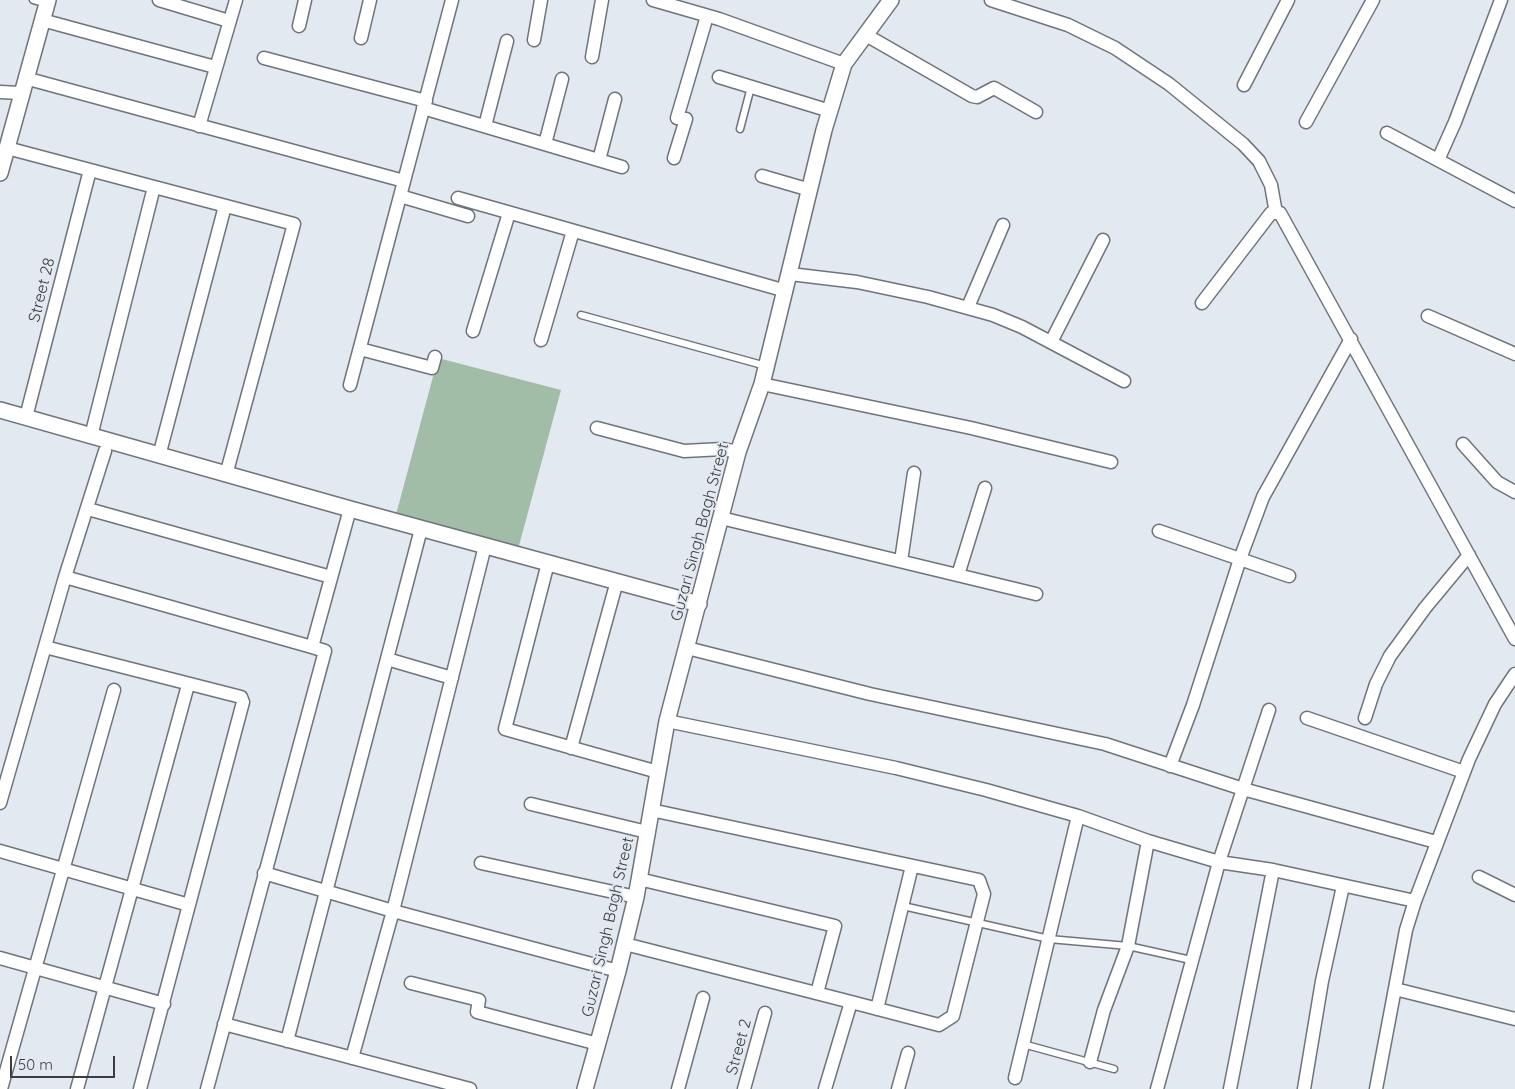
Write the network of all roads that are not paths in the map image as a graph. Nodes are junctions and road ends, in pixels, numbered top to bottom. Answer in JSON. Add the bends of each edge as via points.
{"nodes":[{"id":1,"x":159,"y":0,"type":"edge"},
{"id":2,"x":236,"y":0,"type":"edge"},
{"id":3,"x":305,"y":0,"type":"edge"},
{"id":4,"x":370,"y":0,"type":"edge"},
{"id":5,"x":452,"y":0,"type":"edge"},
{"id":6,"x":541,"y":0,"type":"edge"},
{"id":7,"x":602,"y":0,"type":"edge"},
{"id":8,"x":653,"y":0,"type":"edge"},
{"id":9,"x":891,"y":0,"type":"edge"},
{"id":10,"x":991,"y":0,"type":"edge"},
{"id":11,"x":1288,"y":0,"type":"edge"},
{"id":12,"x":1373,"y":0,"type":"edge"},
{"id":13,"x":1501,"y":0,"type":"edge"},
{"id":14,"x":42,"y":1,"type":"edge"},
{"id":15,"x":707,"y":16,"type":"junction"},
{"id":16,"x":42,"y":20,"type":"junction"},
{"id":17,"x":229,"y":21,"type":"junction"},
{"id":18,"x":299,"y":26,"type":"dead end"},
{"id":19,"x":866,"y":35,"type":"junction"},
{"id":20,"x":361,"y":38,"type":"dead end"},
{"id":21,"x":534,"y":40,"type":"dead end"},
{"id":22,"x":507,"y":42,"type":"dead end"},
{"id":23,"x":592,"y":57,"type":"dead end"},
{"id":24,"x":264,"y":58,"type":"dead end"},
{"id":25,"x":844,"y":64,"type":"junction"},
{"id":26,"x":215,"y":67,"type":"junction"},
{"id":27,"x":719,"y":77,"type":"dead end"},
{"id":28,"x":25,"y":78,"type":"junction"},
{"id":29,"x":562,"y":79,"type":"dead end"},
{"id":30,"x":1244,"y":85,"type":"dead end"},
{"id":31,"x":751,"y":87,"type":"junction"},
{"id":32,"x":0,"y":92,"type":"edge"},
{"id":33,"x":21,"y":93,"type":"junction"},
{"id":34,"x":615,"y":99,"type":"dead end"},
{"id":35,"x":425,"y":104,"type":"junction"},
{"id":36,"x":830,"y":111,"type":"junction"},
{"id":37,"x":1036,"y":112,"type":"dead end"},
{"id":38,"x":1306,"y":122,"type":"dead end"},
{"id":39,"x":199,"y":126,"type":"junction"},
{"id":40,"x":485,"y":126,"type":"junction"},
{"id":41,"x":740,"y":129,"type":"dead end"},
{"id":42,"x":1387,"y":133,"type":"dead end"},
{"id":43,"x":545,"y":144,"type":"junction"},
{"id":44,"x":7,"y":148,"type":"junction"},
{"id":45,"x":674,"y":158,"type":"dead end"},
{"id":46,"x":599,"y":160,"type":"junction"},
{"id":47,"x":1438,"y":160,"type":"junction"},
{"id":48,"x":622,"y":167,"type":"dead end"},
{"id":49,"x":90,"y":170,"type":"junction"},
{"id":50,"x":0,"y":173,"type":"edge"},
{"id":51,"x":762,"y":176,"type":"dead end"},
{"id":52,"x":404,"y":181,"type":"junction"},
{"id":53,"x":154,"y":187,"type":"junction"},
{"id":54,"x":810,"y":190,"type":"junction"},
{"id":55,"x":400,"y":196,"type":"junction"},
{"id":56,"x":458,"y":198,"type":"dead end"},
{"id":57,"x":1515,"y":201,"type":"edge"},
{"id":58,"x":225,"y":206,"type":"junction"},
{"id":59,"x":509,"y":212,"type":"junction"},
{"id":60,"x":1276,"y":213,"type":"junction"},
{"id":61,"x":468,"y":216,"type":"dead end"},
{"id":62,"x":1003,"y":225,"type":"dead end"},
{"id":63,"x":573,"y":231,"type":"junction"},
{"id":64,"x":1103,"y":240,"type":"dead end"},
{"id":65,"x":790,"y":274,"type":"junction"},
{"id":66,"x":786,"y":291,"type":"junction"},
{"id":67,"x":1202,"y":304,"type":"dead end"},
{"id":68,"x":968,"y":307,"type":"junction"},
{"id":69,"x":581,"y":315,"type":"dead end"},
{"id":70,"x":1428,"y":316,"type":"dead end"},
{"id":71,"x":473,"y":331,"type":"dead end"},
{"id":72,"x":1351,"y":339,"type":"junction"},
{"id":73,"x":541,"y":340,"type":"dead end"},
{"id":74,"x":1050,"y":342,"type":"junction"},
{"id":75,"x":360,"y":349,"type":"junction"},
{"id":76,"x":1515,"y":354,"type":"edge"},
{"id":77,"x":435,"y":358,"type":"dead end"},
{"id":78,"x":766,"y":366,"type":"junction"},
{"id":79,"x":1124,"y":381,"type":"dead end"},
{"id":80,"x":762,"y":384,"type":"junction"},
{"id":81,"x":350,"y":385,"type":"dead end"},
{"id":82,"x":0,"y":410,"type":"edge"},
{"id":83,"x":26,"y":417,"type":"junction"},
{"id":84,"x":597,"y":428,"type":"dead end"},
{"id":85,"x":91,"y":436,"type":"junction"},
{"id":86,"x":1463,"y":444,"type":"dead end"},
{"id":87,"x":105,"y":451,"type":"dead end"},
{"id":88,"x":738,"y":452,"type":"junction"},
{"id":89,"x":159,"y":456,"type":"junction"},
{"id":90,"x":1112,"y":462,"type":"dead end"},
{"id":91,"x":914,"y":473,"type":"dead end"},
{"id":92,"x":226,"y":474,"type":"junction"},
{"id":93,"x":985,"y":488,"type":"dead end"},
{"id":94,"x":1515,"y":492,"type":"edge"},
{"id":95,"x":350,"y":509,"type":"junction"},
{"id":96,"x":88,"y":510,"type":"junction"},
{"id":97,"x":721,"y":518,"type":"junction"},
{"id":98,"x":421,"y":529,"type":"junction"},
{"id":99,"x":1159,"y":531,"type":"dead end"},
{"id":100,"x":485,"y":546,"type":"junction"},
{"id":101,"x":1469,"y":555,"type":"junction"},
{"id":102,"x":1240,"y":559,"type":"junction"},
{"id":103,"x":901,"y":561,"type":"junction"},
{"id":104,"x":548,"y":563,"type":"junction"},
{"id":105,"x":958,"y":575,"type":"junction"},
{"id":106,"x":1289,"y":576,"type":"dead end"},
{"id":107,"x":65,"y":577,"type":"junction"},
{"id":108,"x":331,"y":577,"type":"junction"},
{"id":109,"x":616,"y":582,"type":"junction"},
{"id":110,"x":1036,"y":594,"type":"dead end"},
{"id":111,"x":699,"y":604,"type":"junction"},
{"id":112,"x":1515,"y":639,"type":"edge"},
{"id":113,"x":45,"y":647,"type":"junction"},
{"id":114,"x":312,"y":647,"type":"junction"},
{"id":115,"x":687,"y":648,"type":"junction"},
{"id":116,"x":387,"y":659,"type":"junction"},
{"id":117,"x":1515,"y":674,"type":"edge"},
{"id":118,"x":452,"y":678,"type":"junction"},
{"id":119,"x":188,"y":685,"type":"junction"},
{"id":120,"x":114,"y":690,"type":"dead end"},
{"id":121,"x":1269,"y":710,"type":"dead end"},
{"id":122,"x":1307,"y":718,"type":"dead end"},
{"id":123,"x":1365,"y":718,"type":"dead end"},
{"id":124,"x":667,"y":721,"type":"junction"},
{"id":125,"x":571,"y":748,"type":"junction"},
{"id":126,"x":1170,"y":766,"type":"junction"},
{"id":127,"x":658,"y":772,"type":"junction"},
{"id":128,"x":1464,"y":772,"type":"junction"},
{"id":129,"x":1243,"y":789,"type":"junction"},
{"id":130,"x":0,"y":803,"type":"edge"},
{"id":131,"x":531,"y":804,"type":"dead end"},
{"id":132,"x":651,"y":810,"type":"junction"},
{"id":133,"x":1078,"y":816,"type":"junction"},
{"id":134,"x":647,"y":832,"type":"junction"},
{"id":135,"x":1148,"y":840,"type":"junction"},
{"id":136,"x":1436,"y":842,"type":"junction"},
{"id":137,"x":0,"y":851,"type":"edge"},
{"id":138,"x":1219,"y":862,"type":"junction"},
{"id":139,"x":481,"y":863,"type":"dead end"},
{"id":140,"x":912,"y":866,"type":"junction"},
{"id":141,"x":63,"y":869,"type":"junction"},
{"id":142,"x":1273,"y":870,"type":"junction"},
{"id":143,"x":264,"y":873,"type":"junction"},
{"id":144,"x":1479,"y":877,"type":"dead end"},
{"id":145,"x":639,"y":879,"type":"junction"},
{"id":146,"x":1343,"y":886,"type":"junction"},
{"id":147,"x":134,"y":889,"type":"junction"},
{"id":148,"x":326,"y":891,"type":"junction"},
{"id":149,"x":1515,"y":895,"type":"edge"},
{"id":150,"x":636,"y":897,"type":"junction"},
{"id":151,"x":1415,"y":901,"type":"junction"},
{"id":152,"x":189,"y":905,"type":"junction"},
{"id":153,"x":902,"y":906,"type":"junction"},
{"id":154,"x":393,"y":911,"type":"junction"},
{"id":155,"x":977,"y":923,"type":"junction"},
{"id":156,"x":1049,"y":939,"type":"junction"},
{"id":157,"x":625,"y":944,"type":"junction"},
{"id":158,"x":1128,"y":946,"type":"junction"},
{"id":159,"x":0,"y":958,"type":"edge"},
{"id":160,"x":1191,"y":960,"type":"junction"},
{"id":161,"x":35,"y":968,"type":"junction"},
{"id":162,"x":618,"y":971,"type":"junction"},
{"id":163,"x":411,"y":983,"type":"dead end"},
{"id":164,"x":106,"y":988,"type":"junction"},
{"id":165,"x":1395,"y":989,"type":"junction"},
{"id":166,"x":817,"y":993,"type":"junction"},
{"id":167,"x":703,"y":998,"type":"dead end"},
{"id":168,"x":851,"y":1002,"type":"junction"},
{"id":169,"x":164,"y":1004,"type":"junction"},
{"id":170,"x":877,"y":1009,"type":"junction"},
{"id":171,"x":765,"y":1013,"type":"dead end"},
{"id":172,"x":1515,"y":1019,"type":"edge"},
{"id":173,"x":224,"y":1024,"type":"junction"},
{"id":174,"x":287,"y":1041,"type":"junction"},
{"id":175,"x":598,"y":1044,"type":"junction"},
{"id":176,"x":1023,"y":1044,"type":"junction"},
{"id":177,"x":908,"y":1054,"type":"dead end"},
{"id":178,"x":352,"y":1058,"type":"junction"},
{"id":179,"x":1090,"y":1062,"type":"junction"},
{"id":180,"x":1114,"y":1068,"type":"dead end"},
{"id":181,"x":1015,"y":1078,"type":"dead end"},
{"id":182,"x":428,"y":1084,"type":"edge"},
{"id":183,"x":1,"y":1089,"type":"edge"},
{"id":184,"x":77,"y":1089,"type":"edge"},
{"id":185,"x":140,"y":1089,"type":"edge"},
{"id":186,"x":207,"y":1089,"type":"edge"},
{"id":187,"x":470,"y":1089,"type":"edge"},
{"id":188,"x":585,"y":1089,"type":"edge"},
{"id":189,"x":678,"y":1089,"type":"edge"},
{"id":190,"x":744,"y":1089,"type":"edge"},
{"id":191,"x":825,"y":1089,"type":"edge"},
{"id":192,"x":898,"y":1089,"type":"edge"},
{"id":193,"x":1156,"y":1089,"type":"edge"},
{"id":194,"x":1230,"y":1089,"type":"edge"},
{"id":195,"x":1304,"y":1089,"type":"edge"},
{"id":196,"x":1376,"y":1089,"type":"edge"}],
"edges":[{"from":1,"to":17,"type":"street"},
{"from":2,"to":17,"type":"street"},
{"from":3,"to":18,"type":"street"},
{"from":4,"to":20,"type":"street"},
{"from":5,"to":35,"type":"street"},
{"from":6,"to":21,"type":"street"},
{"from":7,"to":23,"type":"street"},
{"from":8,"to":15,"type":"street"},
{"from":9,"to":19,"type":"street","name":"Guzari Singh Bagh Street"},
{"from":10,"to":60,"type":"street","via":[[1068,25],[1114,48],[1170,84],[1259,161],[1271,185]]},
{"from":11,"to":30,"type":"street"},
{"from":12,"to":38,"type":"street"},
{"from":13,"to":47,"type":"street"},
{"from":14,"to":16,"type":"street"},
{"from":15,"to":25,"type":"street"},
{"from":15,"to":45,"type":"street","via":[[678,118],[686,119]]},
{"from":16,"to":26,"type":"street"},
{"from":16,"to":28,"type":"street"},
{"from":17,"to":26,"type":"street"},
{"from":19,"to":25,"type":"street","name":"Guzari Singh Bagh Street"},
{"from":19,"to":37,"type":"street","via":[[972,96],[977,97],[994,88]]},
{"from":22,"to":40,"type":"street"},
{"from":24,"to":35,"type":"street"},
{"from":25,"to":36,"type":"street","name":"Guzari Singh Bagh Street"},
{"from":26,"to":39,"type":"street"},
{"from":27,"to":31,"type":"street"},
{"from":28,"to":33,"type":"street"},
{"from":28,"to":39,"type":"street"},
{"from":29,"to":43,"type":"street"},
{"from":31,"to":36,"type":"street"},
{"from":31,"to":41,"type":"lane"},
{"from":32,"to":33,"type":"street"},
{"from":33,"to":44,"type":"street"},
{"from":34,"to":46,"type":"street"},
{"from":35,"to":40,"type":"street"},
{"from":35,"to":52,"type":"street"},
{"from":36,"to":54,"type":"street","name":"Guzari Singh Bagh Street"},
{"from":39,"to":52,"type":"street"},
{"from":40,"to":43,"type":"street"},
{"from":42,"to":47,"type":"street"},
{"from":43,"to":46,"type":"street"},
{"from":44,"to":49,"type":"street"},
{"from":44,"to":50,"type":"street"},
{"from":46,"to":48,"type":"street"},
{"from":47,"to":57,"type":"street"},
{"from":49,"to":53,"type":"street"},
{"from":49,"to":83,"type":"street","name":"Street 28"},
{"from":51,"to":54,"type":"street"},
{"from":52,"to":55,"type":"street"},
{"from":53,"to":58,"type":"street"},
{"from":53,"to":85,"type":"street"},
{"from":54,"to":65,"type":"street","name":"Guzari Singh Bagh Street"},
{"from":55,"to":61,"type":"street"},
{"from":55,"to":75,"type":"street"},
{"from":56,"to":59,"type":"street"},
{"from":58,"to":89,"type":"street"},
{"from":58,"to":92,"type":"street","via":[[294,224]]},
{"from":59,"to":63,"type":"street"},
{"from":59,"to":71,"type":"street"},
{"from":60,"to":67,"type":"street","via":[[1271,213]]},
{"from":60,"to":72,"type":"street","via":[[1280,213]]},
{"from":62,"to":68,"type":"street"},
{"from":63,"to":66,"type":"street"},
{"from":63,"to":73,"type":"street"},
{"from":64,"to":74,"type":"street"},
{"from":65,"to":66,"type":"street","name":"Guzari Singh Bagh Street"},
{"from":65,"to":68,"type":"street","via":[[858,282]]},
{"from":66,"to":78,"type":"street","name":"Guzari Singh Bagh Street"},
{"from":68,"to":74,"type":"street","via":[[1008,321]]},
{"from":69,"to":78,"type":"lane"},
{"from":70,"to":76,"type":"street"},
{"from":72,"to":101,"type":"street"},
{"from":72,"to":102,"type":"street","via":[[1263,497]]},
{"from":74,"to":79,"type":"street"},
{"from":75,"to":77,"type":"street","via":[[432,368]]},
{"from":75,"to":81,"type":"street"},
{"from":78,"to":80,"type":"street","name":"Guzari Singh Bagh Street"},
{"from":80,"to":88,"type":"street","name":"Guzari Singh Bagh Street"},
{"from":80,"to":90,"type":"street","via":[[971,428]]},
{"from":82,"to":83,"type":"street"},
{"from":83,"to":85,"type":"street"},
{"from":84,"to":88,"type":"street","via":[[684,451],[723,449]]},
{"from":85,"to":89,"type":"street"},
{"from":86,"to":94,"type":"street","via":[[1498,482]]},
{"from":87,"to":96,"type":"street"},
{"from":88,"to":97,"type":"street","name":"Guzari Singh Bagh Street"},
{"from":89,"to":92,"type":"street"},
{"from":91,"to":103,"type":"street"},
{"from":92,"to":95,"type":"street"},
{"from":93,"to":105,"type":"street"},
{"from":95,"to":98,"type":"street"},
{"from":95,"to":108,"type":"street"},
{"from":96,"to":107,"type":"street"},
{"from":96,"to":108,"type":"street"},
{"from":97,"to":103,"type":"street"},
{"from":97,"to":111,"type":"street","name":"Guzari Singh Bagh Street"},
{"from":98,"to":100,"type":"street"},
{"from":98,"to":116,"type":"street"},
{"from":99,"to":102,"type":"street"},
{"from":100,"to":104,"type":"street"},
{"from":100,"to":118,"type":"street"},
{"from":101,"to":112,"type":"street"},
{"from":101,"to":123,"type":"street","via":[[1390,656],[1376,684]]},
{"from":102,"to":106,"type":"street"},
{"from":102,"to":126,"type":"street"},
{"from":103,"to":105,"type":"street"},
{"from":104,"to":109,"type":"street"},
{"from":104,"to":125,"type":"street","via":[[505,730]]},
{"from":105,"to":110,"type":"street"},
{"from":107,"to":113,"type":"street"},
{"from":107,"to":114,"type":"street"},
{"from":108,"to":114,"type":"street"},
{"from":109,"to":111,"type":"street"},
{"from":109,"to":125,"type":"street"},
{"from":111,"to":115,"type":"street","name":"Guzari Singh Bagh Street"},
{"from":113,"to":119,"type":"street"},
{"from":113,"to":130,"type":"street"},
{"from":114,"to":143,"type":"street","via":[[325,651]]},
{"from":115,"to":124,"type":"street","name":"Guzari Singh Bagh Street"},
{"from":115,"to":126,"type":"street","via":[[870,694],[1105,744]]},
{"from":116,"to":118,"type":"street"},
{"from":116,"to":148,"type":"street"},
{"from":117,"to":128,"type":"street","via":[[1495,704]]},
{"from":118,"to":154,"type":"street"},
{"from":119,"to":147,"type":"street"},
{"from":119,"to":152,"type":"street","via":[[241,698],[243,702]]},
{"from":120,"to":141,"type":"street"},
{"from":121,"to":129,"type":"street"},
{"from":122,"to":128,"type":"street"},
{"from":124,"to":127,"type":"street","name":"Guzari Singh Bagh Street"},
{"from":124,"to":133,"type":"street","via":[[896,768]]},
{"from":125,"to":127,"type":"street"},
{"from":126,"to":129,"type":"street"},
{"from":127,"to":132,"type":"street","name":"Guzari Singh Bagh Street"},
{"from":128,"to":136,"type":"street"},
{"from":129,"to":136,"type":"street"},
{"from":129,"to":138,"type":"street"},
{"from":131,"to":134,"type":"street"},
{"from":132,"to":134,"type":"street","name":"Guzari Singh Bagh Street"},
{"from":132,"to":140,"type":"street"},
{"from":133,"to":135,"type":"street"},
{"from":133,"to":156,"type":"street"},
{"from":134,"to":145,"type":"street","name":"Guzari Singh Bagh Street"},
{"from":135,"to":138,"type":"street"},
{"from":135,"to":158,"type":"street"},
{"from":136,"to":151,"type":"street"},
{"from":137,"to":141,"type":"street"},
{"from":138,"to":142,"type":"street"},
{"from":138,"to":160,"type":"street"},
{"from":139,"to":150,"type":"street"},
{"from":140,"to":153,"type":"street"},
{"from":140,"to":155,"type":"street","via":[[978,880],[984,894]]},
{"from":141,"to":147,"type":"street"},
{"from":141,"to":161,"type":"street"},
{"from":142,"to":146,"type":"street"},
{"from":142,"to":194,"type":"street"},
{"from":143,"to":148,"type":"street"},
{"from":143,"to":173,"type":"street"},
{"from":144,"to":149,"type":"street"},
{"from":145,"to":150,"type":"street","name":"Guzari Singh Bagh Street"},
{"from":145,"to":166,"type":"street","via":[[835,926]]},
{"from":146,"to":151,"type":"street"},
{"from":146,"to":195,"type":"street"},
{"from":147,"to":152,"type":"street"},
{"from":147,"to":164,"type":"street"},
{"from":148,"to":154,"type":"street"},
{"from":148,"to":174,"type":"street"},
{"from":150,"to":157,"type":"street","name":"Guzari Singh Bagh Street"},
{"from":151,"to":165,"type":"street"},
{"from":152,"to":169,"type":"street"},
{"from":153,"to":155,"type":"lane"},
{"from":153,"to":170,"type":"street"},
{"from":154,"to":162,"type":"street"},
{"from":154,"to":178,"type":"street"},
{"from":155,"to":156,"type":"lane"},
{"from":155,"to":170,"type":"street","via":[[953,1016],[939,1026]]},
{"from":156,"to":158,"type":"lane"},
{"from":156,"to":176,"type":"street"},
{"from":157,"to":162,"type":"street","name":"Guzari Singh Bagh Street"},
{"from":157,"to":166,"type":"street"},
{"from":158,"to":160,"type":"lane"},
{"from":158,"to":179,"type":"street","via":[[1104,1010]]},
{"from":159,"to":161,"type":"street"},
{"from":160,"to":193,"type":"street"},
{"from":161,"to":164,"type":"street"},
{"from":161,"to":183,"type":"street"},
{"from":162,"to":175,"type":"street","name":"Guzari Singh Bagh Street"},
{"from":163,"to":175,"type":"street","via":[[479,1000],[477,1012]]},
{"from":164,"to":169,"type":"street"},
{"from":164,"to":184,"type":"street"},
{"from":165,"to":172,"type":"street"},
{"from":165,"to":196,"type":"street"},
{"from":166,"to":168,"type":"street"},
{"from":167,"to":189,"type":"street"},
{"from":168,"to":170,"type":"street"},
{"from":168,"to":191,"type":"street"},
{"from":169,"to":185,"type":"street"},
{"from":171,"to":190,"type":"street","name":"Street 2"},
{"from":173,"to":174,"type":"street"},
{"from":173,"to":186,"type":"street"},
{"from":174,"to":178,"type":"street"},
{"from":175,"to":188,"type":"street","name":"Guzari Singh Bagh Street"},
{"from":176,"to":179,"type":"lane"},
{"from":176,"to":181,"type":"street"},
{"from":177,"to":192,"type":"street"},
{"from":178,"to":182,"type":"street"},
{"from":179,"to":180,"type":"lane"},
{"from":182,"to":187,"type":"street"}]}
